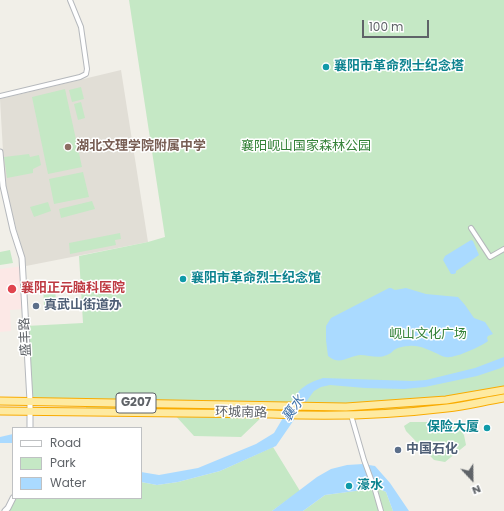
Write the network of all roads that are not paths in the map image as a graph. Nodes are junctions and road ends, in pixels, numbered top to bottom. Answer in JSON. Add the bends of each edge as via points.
{"nodes":[{"id":1,"x":70,"y":0,"type":"edge"},
{"id":2,"x":0,"y":96,"type":"edge"},
{"id":3,"x":0,"y":152,"type":"edge"},
{"id":4,"x":471,"y":228,"type":"dead end"},
{"id":5,"x":504,"y":249,"type":"edge"},
{"id":6,"x":504,"y":390,"type":"edge"},
{"id":7,"x":504,"y":398,"type":"edge"},
{"id":8,"x":0,"y":401,"type":"edge"},
{"id":9,"x":30,"y":402,"type":"junction"},
{"id":10,"x":0,"y":411,"type":"edge"},
{"id":11,"x":30,"y":411,"type":"junction"},
{"id":12,"x":351,"y":415,"type":"junction"},
{"id":13,"x":30,"y":427,"type":"edge"},
{"id":14,"x":12,"y":499,"type":"edge"},
{"id":15,"x":4,"y":511,"type":"edge"},
{"id":16,"x":380,"y":511,"type":"edge"}],
"edges":[{"from":1,"to":2,"type":"street","via":[[81,27],[86,74]]},
{"from":3,"to":9,"type":"street","name":"盛丰路","via":[[3,186],[22,258]]},
{"from":4,"to":5,"type":"street","via":[[490,257]]},
{"from":6,"to":9,"type":"highway","name":"环城南路","number":"G207","via":[[446,400],[346,407]]},
{"from":7,"to":12,"type":"highway","name":"环城南路","via":[[448,408]]},
{"from":8,"to":9,"type":"highway","name":"环城南路","number":"G207"},
{"from":9,"to":11,"type":"street","name":"盛丰路"},
{"from":10,"to":11,"type":"highway","name":"环城南路"},
{"from":11,"to":12,"type":"highway","name":"环城南路"},
{"from":11,"to":13,"type":"street","name":"盛丰路"},
{"from":12,"to":16,"type":"street"},
{"from":14,"to":15,"type":"street"}]}
